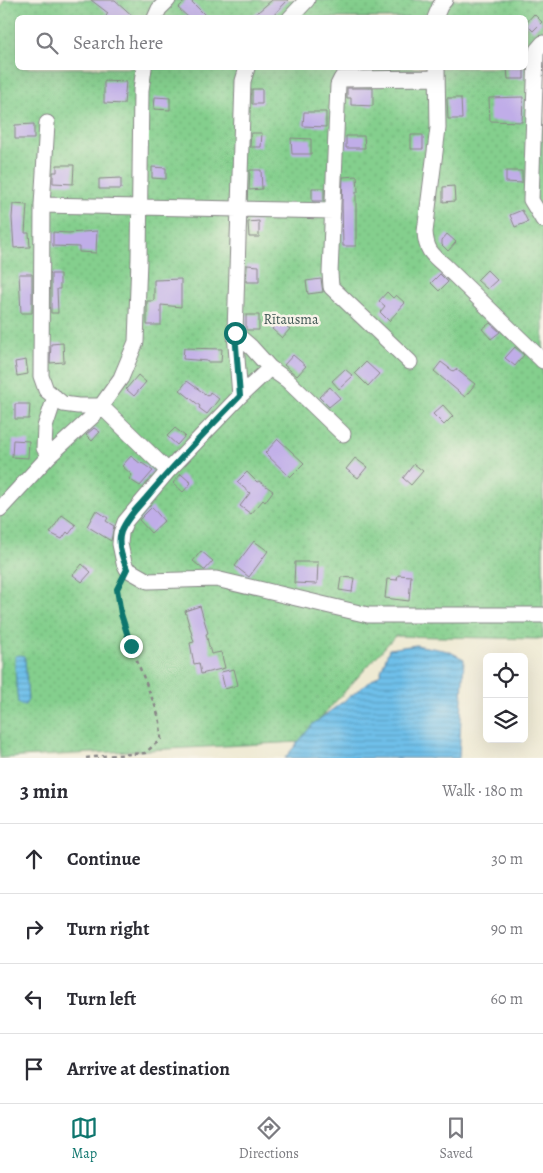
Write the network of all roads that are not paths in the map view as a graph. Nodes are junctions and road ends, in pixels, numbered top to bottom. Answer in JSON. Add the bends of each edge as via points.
{"nodes":[{"id":1,"x":168,"y":0,"type":"edge"},
{"id":2,"x":308,"y":0,"type":"edge"},
{"id":3,"x":445,"y":0,"type":"edge"},
{"id":4,"x":156,"y":15,"type":"edge"},
{"id":5,"x":293,"y":15,"type":"edge"},
{"id":6,"x":437,"y":15,"type":"edge"},
{"id":7,"x":543,"y":43,"type":"edge"},
{"id":8,"x":144,"y":70,"type":"edge"},
{"id":9,"x":247,"y":70,"type":"edge"},
{"id":10,"x":437,"y":73,"type":"edge"},
{"id":11,"x":47,"y":123,"type":"dead end"},
{"id":12,"x":42,"y":205,"type":"junction"},
{"id":13,"x":139,"y":207,"type":"junction"},
{"id":14,"x":238,"y":209,"type":"junction"},
{"id":15,"x":333,"y":211,"type":"junction"},
{"id":16,"x":543,"y":220,"type":"edge"},
{"id":17,"x":235,"y":333,"type":"junction"},
{"id":18,"x":543,"y":361,"type":"edge"},
{"id":19,"x":410,"y":362,"type":"dead end"},
{"id":20,"x":270,"y":368,"type":"junction"},
{"id":21,"x":240,"y":396,"type":"junction"},
{"id":22,"x":55,"y":397,"type":"junction"},
{"id":23,"x":100,"y":406,"type":"junction"},
{"id":24,"x":343,"y":434,"type":"dead end"},
{"id":25,"x":49,"y":456,"type":"junction"},
{"id":26,"x":168,"y":471,"type":"junction"},
{"id":27,"x":0,"y":509,"type":"edge"},
{"id":28,"x":543,"y":615,"type":"edge"}],
"edges":[{"from":1,"to":4,"type":"lane"},
{"from":2,"to":5,"type":"lane"},
{"from":3,"to":6,"type":"lane"},
{"from":7,"to":16,"type":"lane","via":[[536,54],[531,200]]},
{"from":8,"to":13,"type":"lane"},
{"from":9,"to":14,"type":"lane","via":[[243,81]]},
{"from":10,"to":15,"type":"lane","via":[[341,79],[338,85]]},
{"from":10,"to":18,"type":"lane","via":[[438,128],[426,244],[432,254]]},
{"from":11,"to":12,"type":"lane"},
{"from":12,"to":13,"type":"lane"},
{"from":12,"to":22,"type":"lane","via":[[41,376],[46,390]]},
{"from":13,"to":14,"type":"lane"},
{"from":13,"to":23,"type":"lane","via":[[136,342],[121,378]]},
{"from":14,"to":15,"type":"lane"},
{"from":14,"to":17,"type":"lane"},
{"from":15,"to":19,"type":"lane","via":[[331,287]]},
{"from":17,"to":20,"type":"lane"},
{"from":17,"to":21,"type":"lane"},
{"from":20,"to":21,"type":"lane"},
{"from":20,"to":24,"type":"lane"},
{"from":21,"to":26,"type":"lane"},
{"from":22,"to":23,"type":"lane","via":[[63,404]]},
{"from":22,"to":25,"type":"lane","via":[[45,427],[44,448]]},
{"from":23,"to":25,"type":"lane"},
{"from":23,"to":26,"type":"lane"},
{"from":25,"to":27,"type":"lane"},
{"from":26,"to":28,"type":"lane","via":[[125,522],[121,533],[120,544],[127,569],[148,581],[216,579],[368,615]]}]}
